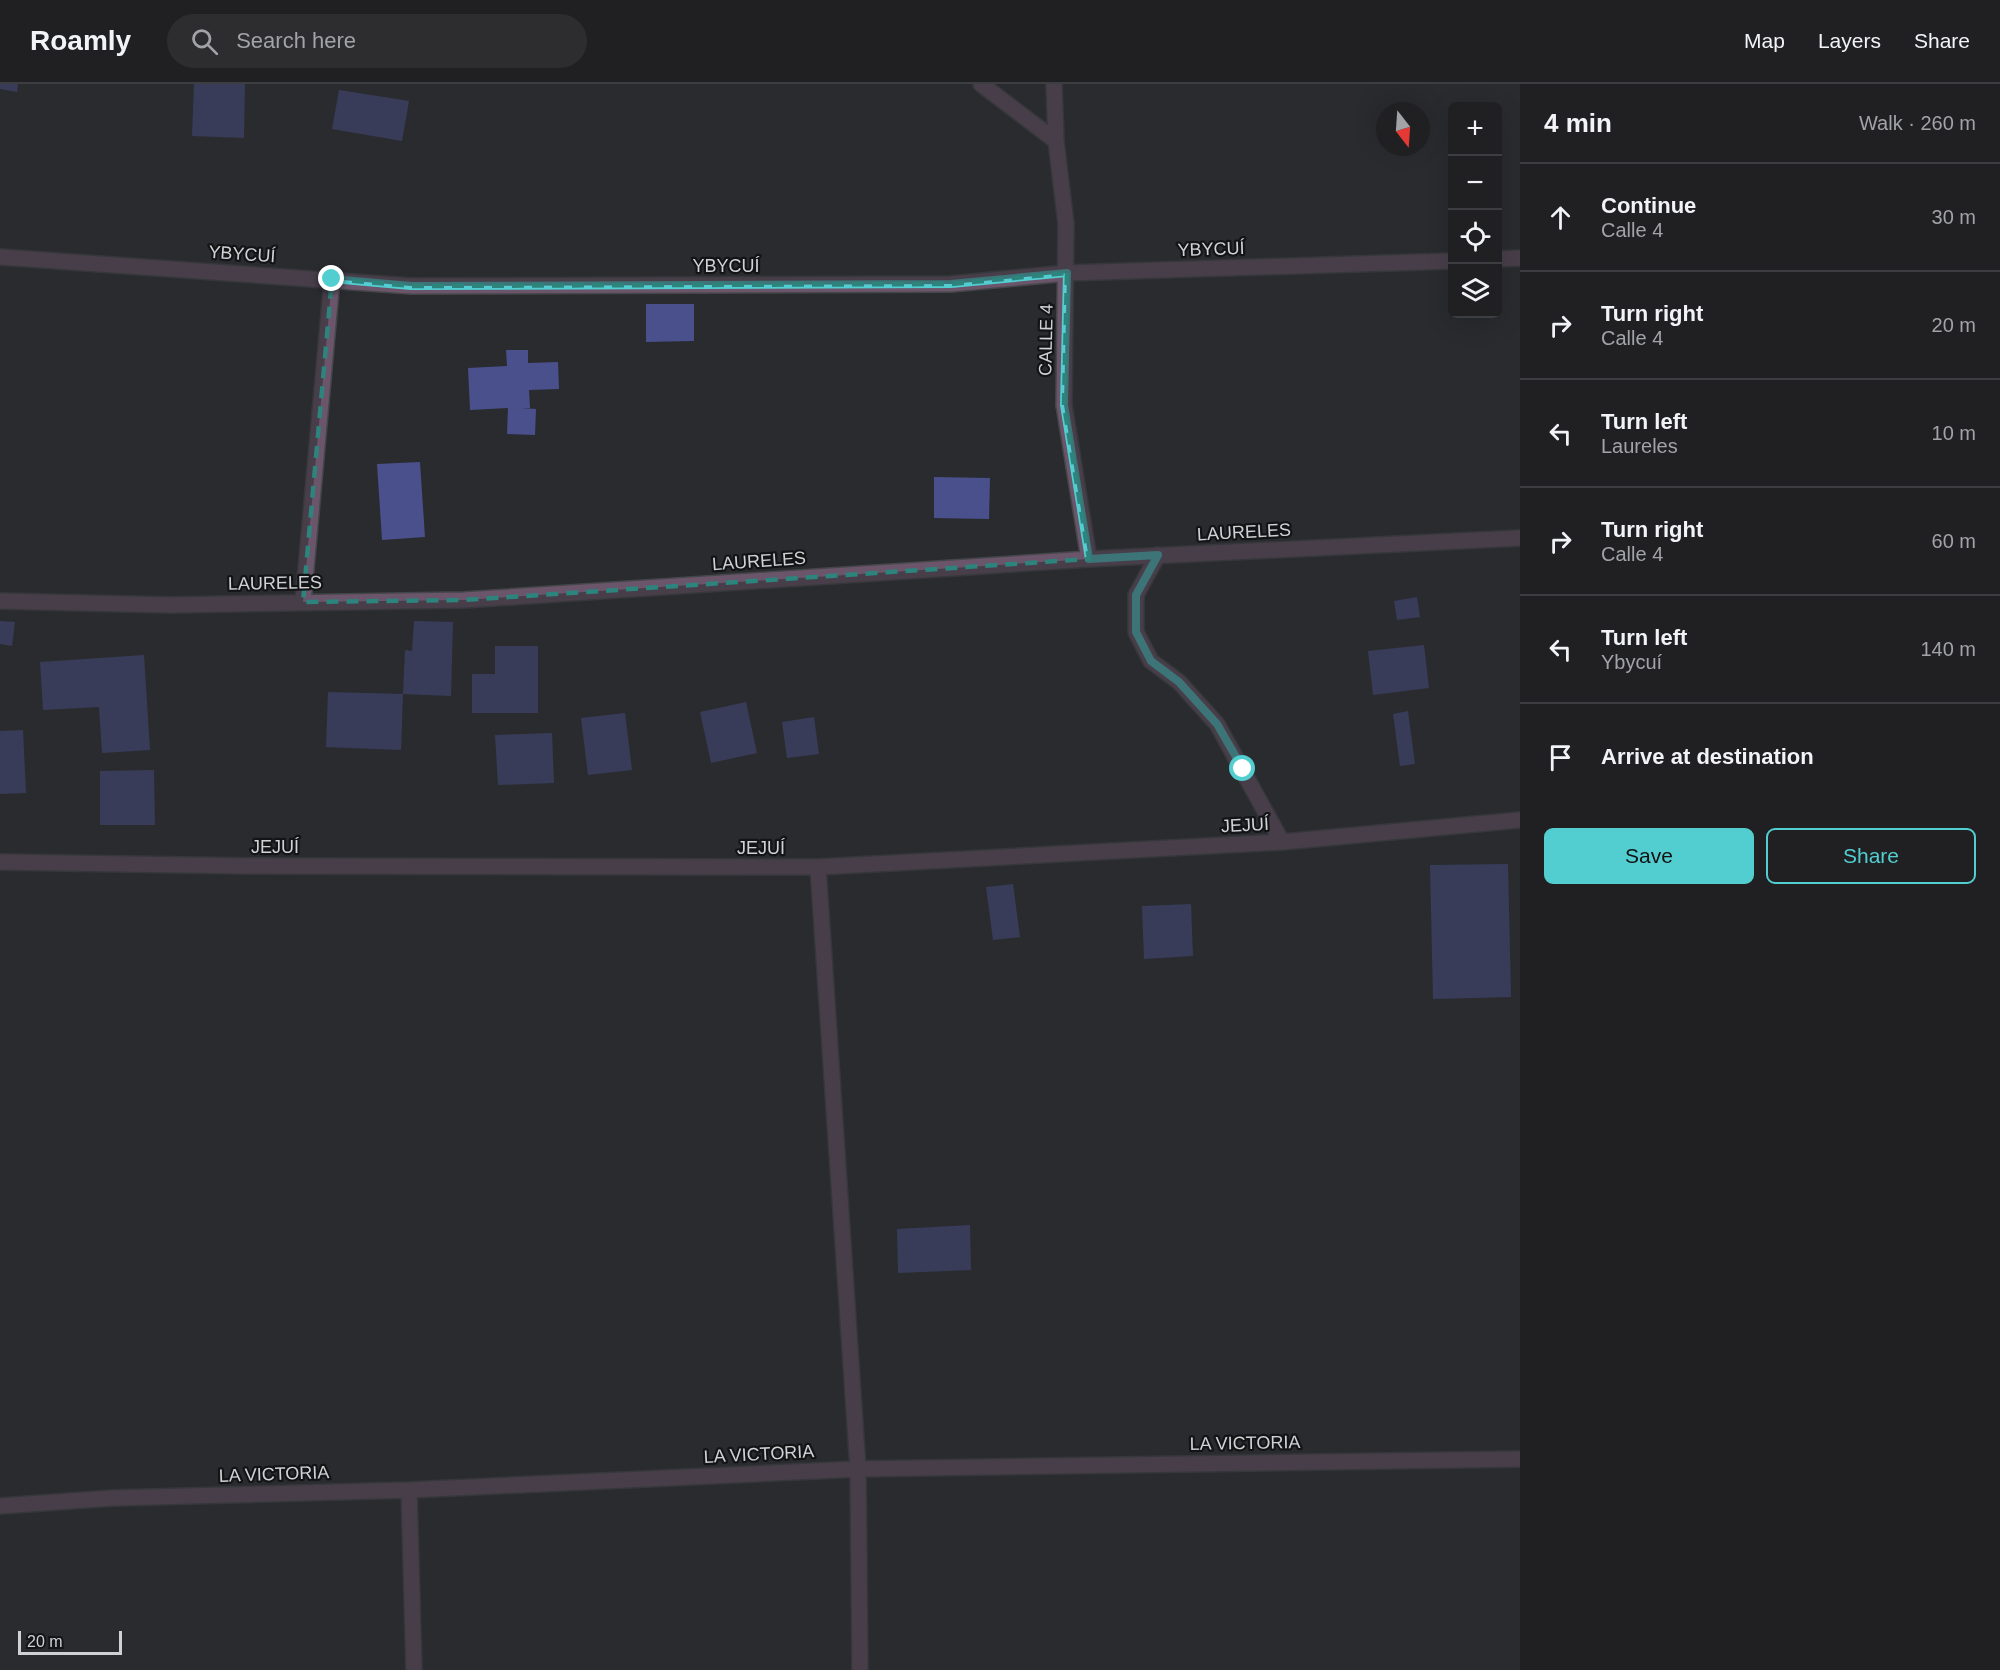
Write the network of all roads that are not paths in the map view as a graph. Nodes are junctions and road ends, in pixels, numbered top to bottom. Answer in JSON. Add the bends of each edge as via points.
{"nodes":[{"id":1,"x":981,"y":84,"type":"edge"},
{"id":2,"x":1054,"y":84,"type":"edge"},
{"id":3,"x":1056,"y":141,"type":"junction"},
{"id":4,"x":0,"y":257,"type":"edge"},
{"id":5,"x":1520,"y":258,"type":"edge"},
{"id":6,"x":1502,"y":259,"type":"edge"},
{"id":7,"x":1448,"y":261,"type":"edge"},
{"id":8,"x":1067,"y":273,"type":"junction"},
{"id":9,"x":332,"y":279,"type":"junction"},
{"id":10,"x":1520,"y":538,"type":"edge"},
{"id":11,"x":1158,"y":555,"type":"junction"},
{"id":12,"x":1089,"y":559,"type":"junction"},
{"id":13,"x":0,"y":601,"type":"edge"},
{"id":14,"x":303,"y":602,"type":"junction"},
{"id":15,"x":1520,"y":820,"type":"edge"},
{"id":16,"x":1282,"y":842,"type":"junction"},
{"id":17,"x":0,"y":862,"type":"edge"},
{"id":18,"x":818,"y":867,"type":"junction"},
{"id":19,"x":1520,"y":1459,"type":"edge"},
{"id":20,"x":858,"y":1469,"type":"junction"},
{"id":21,"x":409,"y":1490,"type":"junction"},
{"id":22,"x":0,"y":1506,"type":"edge"},
{"id":23,"x":414,"y":1670,"type":"edge"},
{"id":24,"x":860,"y":1670,"type":"edge"}],
"edges":[{"from":1,"to":3,"type":"street"},
{"from":2,"to":3,"type":"street","name":"CALLE 4"},
{"from":3,"to":8,"type":"street","name":"CALLE 4"},
{"from":4,"to":9,"type":"street","name":"YBYCUÍ"},
{"from":5,"to":6,"type":"street"},
{"from":7,"to":8,"type":"street","name":"YBYCUÍ"},
{"from":8,"to":9,"type":"street","name":"YBYCUÍ","via":[[951,284],[411,286]]},
{"from":8,"to":12,"type":"street","name":"CALLE 4","via":[[1064,405]]},
{"from":9,"to":14,"type":"street"},
{"from":10,"to":11,"type":"street","name":"LAURELES"},
{"from":11,"to":12,"type":"street","name":"LAURELES"},
{"from":11,"to":16,"type":"street","via":[[1136,595],[1136,632],[1151,661],[1179,682],[1217,724]]},
{"from":12,"to":14,"type":"street","name":"LAURELES","via":[[464,600]]},
{"from":13,"to":14,"type":"street","name":"LAURELES","via":[[170,605]]},
{"from":15,"to":16,"type":"street","name":"JEJUÍ"},
{"from":16,"to":18,"type":"street","name":"JEJUÍ"},
{"from":17,"to":18,"type":"street","name":"JEJUÍ"},
{"from":18,"to":20,"type":"street"},
{"from":19,"to":20,"type":"street","name":"LA VICTORIA"},
{"from":20,"to":21,"type":"street","name":"LA VICTORIA"},
{"from":20,"to":24,"type":"street"},
{"from":21,"to":22,"type":"street","name":"LA VICTORIA","via":[[113,1498]]},
{"from":21,"to":23,"type":"street"}]}
